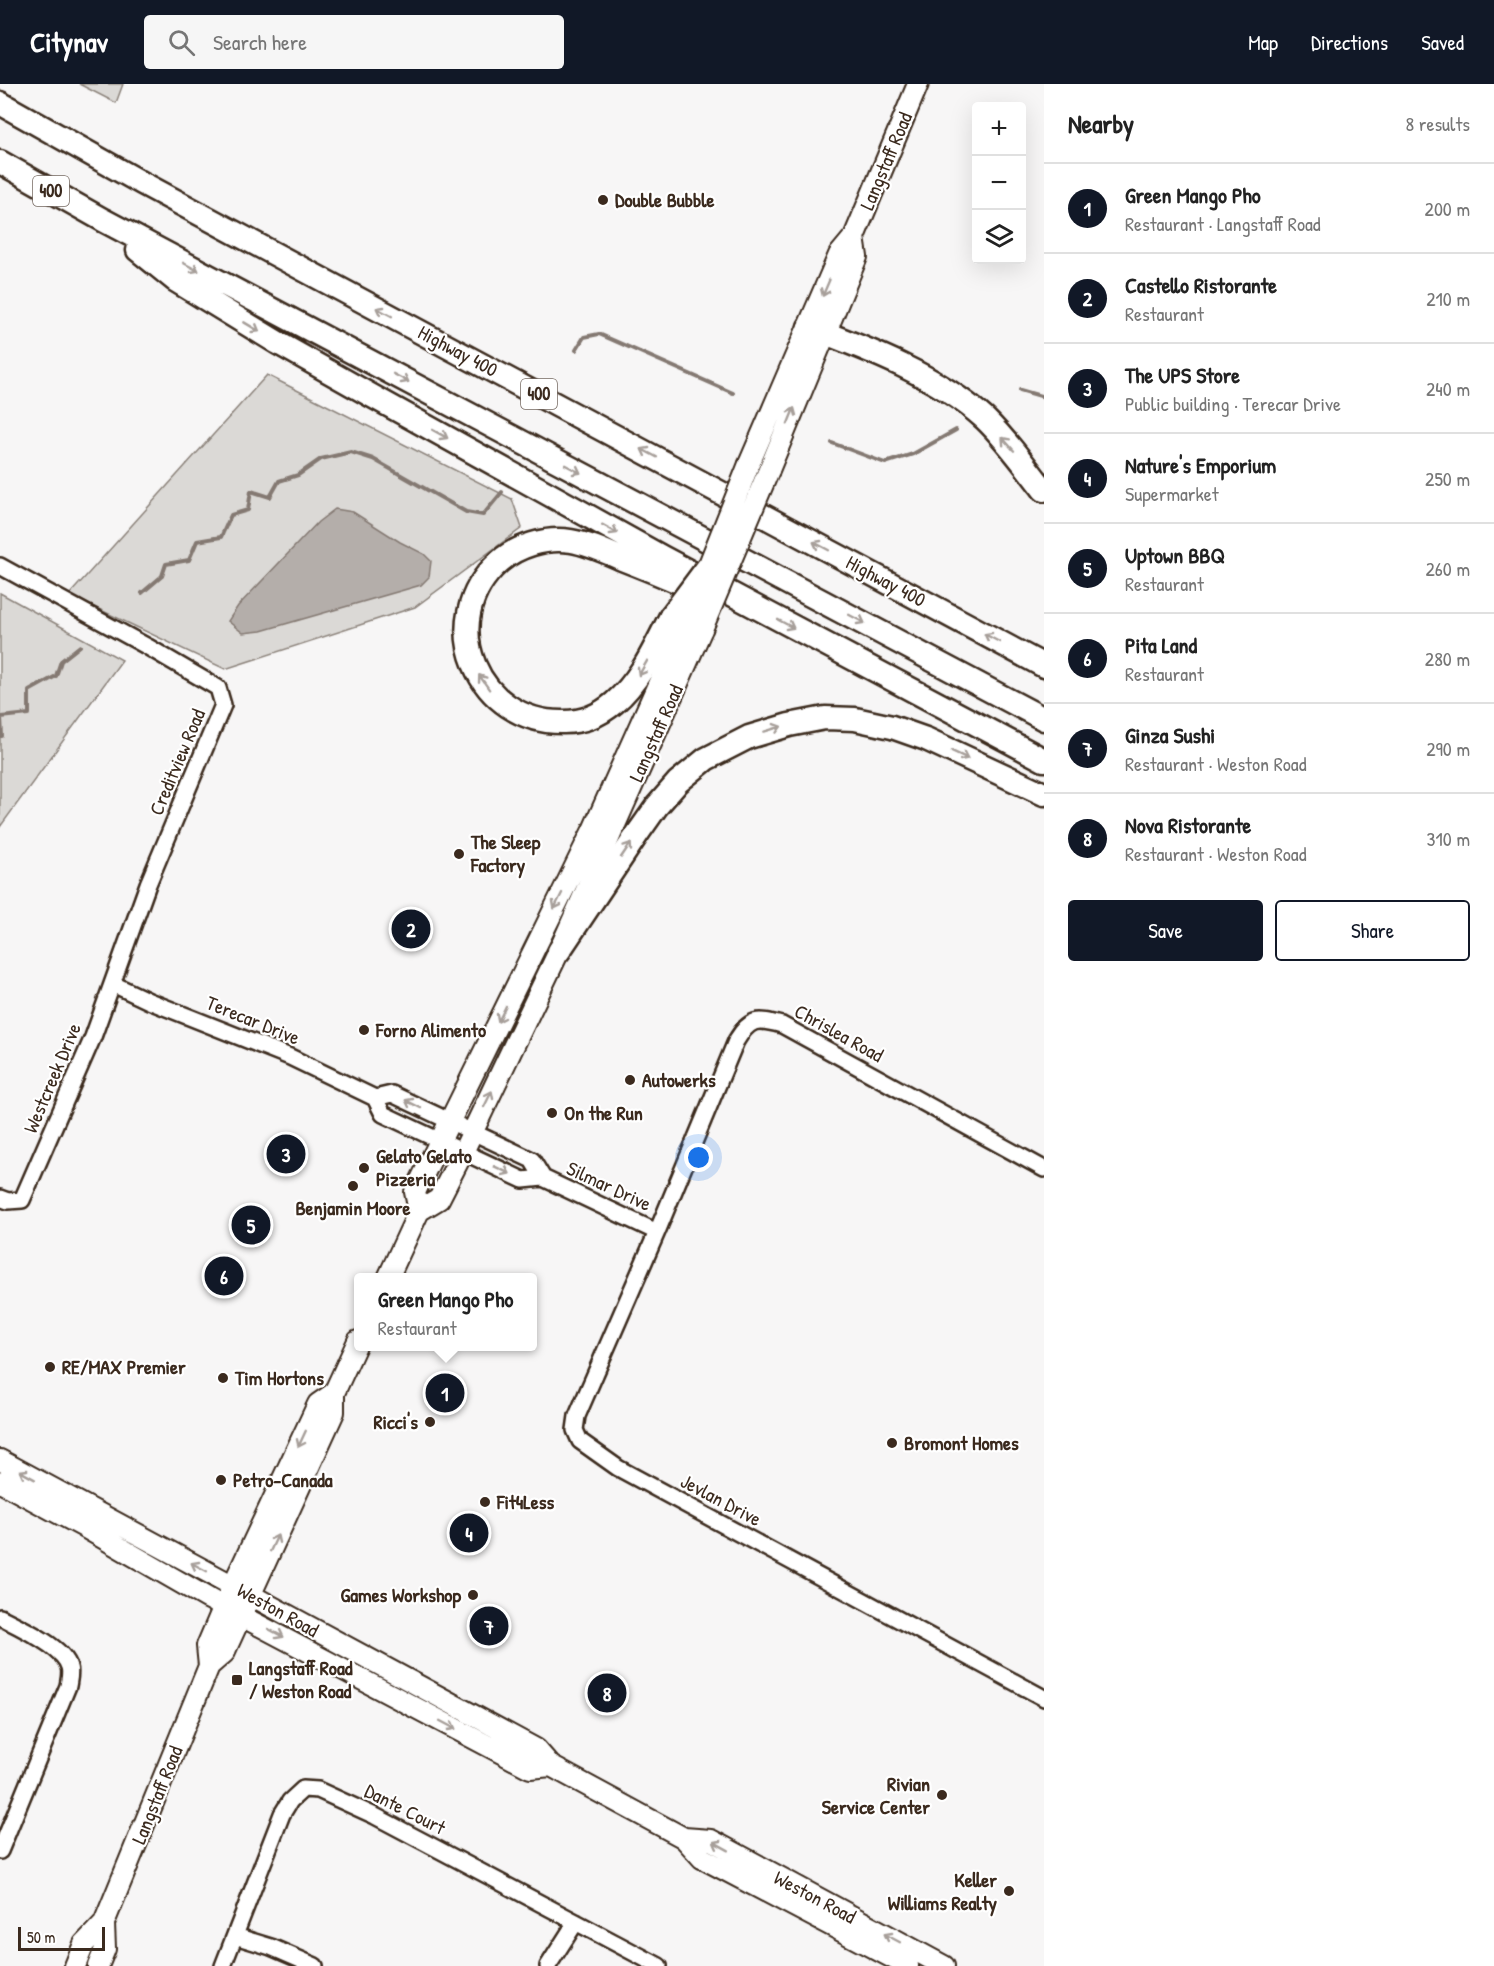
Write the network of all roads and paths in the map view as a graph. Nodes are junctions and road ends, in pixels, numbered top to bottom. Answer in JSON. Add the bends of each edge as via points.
{"nodes":[{"id":1,"x":918,"y":84,"type":"edge"},
{"id":2,"x":0,"y":103,"type":"edge"},
{"id":3,"x":0,"y":162,"type":"edge"},
{"id":4,"x":103,"y":220,"type":"junction"},
{"id":5,"x":817,"y":330,"type":"junction"},
{"id":6,"x":1044,"y":490,"type":"edge"},
{"id":7,"x":0,"y":566,"type":"edge"},
{"id":8,"x":707,"y":568,"type":"joint"},
{"id":9,"x":734,"y":596,"type":"junction"},
{"id":10,"x":686,"y":622,"type":"junction"},
{"id":11,"x":1044,"y":666,"type":"edge"},
{"id":12,"x":1044,"y":719,"type":"edge"},
{"id":13,"x":1044,"y":760,"type":"edge"},
{"id":14,"x":1044,"y":794,"type":"edge"},
{"id":15,"x":559,"y":951,"type":"junction"},
{"id":16,"x":113,"y":984,"type":"junction"},
{"id":17,"x":375,"y":1098,"type":"junction"},
{"id":18,"x":449,"y":1122,"type":"junction"},
{"id":19,"x":472,"y":1133,"type":"junction"},
{"id":20,"x":440,"y":1141,"type":"junction"},
{"id":21,"x":463,"y":1152,"type":"junction"},
{"id":22,"x":1044,"y":1169,"type":"edge"},
{"id":23,"x":543,"y":1178,"type":"junction"},
{"id":24,"x":0,"y":1198,"type":"edge"},
{"id":25,"x":419,"y":1211,"type":"junction"},
{"id":26,"x":657,"y":1232,"type":"junction"},
{"id":27,"x":390,"y":1273,"type":"edge"},
{"id":28,"x":354,"y":1350,"type":"edge"},
{"id":29,"x":334,"y":1393,"type":"junction"},
{"id":30,"x":0,"y":1460,"type":"edge"},
{"id":31,"x":0,"y":1482,"type":"edge"},
{"id":32,"x":233,"y":1585,"type":"junction"},
{"id":33,"x":250,"y":1594,"type":"junction"},
{"id":34,"x":232,"y":1611,"type":"junction"},
{"id":35,"x":0,"y":1617,"type":"edge"},
{"id":36,"x":1044,"y":1698,"type":"edge"},
{"id":37,"x":551,"y":1766,"type":"junction"},
{"id":38,"x":684,"y":1838,"type":"junction"},
{"id":39,"x":0,"y":1851,"type":"edge"},
{"id":40,"x":576,"y":1922,"type":"junction"},
{"id":41,"x":104,"y":1923,"type":"junction"},
{"id":42,"x":235,"y":1936,"type":"junction"},
{"id":43,"x":75,"y":1966,"type":"edge"},
{"id":44,"x":98,"y":1966,"type":"edge"},
{"id":45,"x":223,"y":1966,"type":"edge"},
{"id":46,"x":315,"y":1966,"type":"edge"},
{"id":47,"x":548,"y":1966,"type":"edge"},
{"id":48,"x":659,"y":1966,"type":"edge"},
{"id":49,"x":908,"y":1966,"type":"edge"},
{"id":50,"x":944,"y":1966,"type":"edge"}],
"edges":[{"from":1,"to":5,"type":"main road","name":"Langstaff Road","via":[[854,237],[857,257]]},
{"from":11,"to":2,"type":"highway","name":"Highway 400","number":"400","one_way":true,"via":[[142,183]]},
{"from":3,"to":4,"type":"highway","number":"400"},
{"from":4,"to":9,"type":"highway","one_way":true,"via":[[175,280],[278,343]]},
{"from":4,"to":12,"type":"highway","number":"400","one_way":true},
{"from":6,"to":5,"type":"highway","one_way":true,"via":[[1012,448],[965,404],[890,360]]},
{"from":5,"to":8,"type":"main road","name":"Langstaff Road","bridge":true,"via":[[749,464]]},
{"from":10,"to":5,"type":"main road","name":"Langstaff Road","one_way":true,"bridge":true,"via":[[770,470]]},
{"from":7,"to":16,"type":"street","name":"Creditview Road","via":[[218,688],[223,705],[148,884]]},
{"from":8,"to":10,"type":"highway","bridge":true},
{"from":10,"to":9,"type":"highway","one_way":true,"via":[[613,705],[585,720],[570,722],[550,723],[508,708],[489,690],[474,667],[467,640],[469,612],[477,588],[490,570],[510,553],[552,541],[596,548],[708,594]]},
{"from":9,"to":13,"type":"highway","one_way":true},
{"from":10,"to":15,"type":"main road","name":"Langstaff Road"},
{"from":10,"to":18,"type":"main road","name":"Langstaff Road","one_way":true,"via":[[593,830]]},
{"from":15,"to":14,"type":"highway","one_way":true,"via":[[671,790],[706,759],[749,736],[825,718],[855,719],[926,739]]},
{"from":19,"to":15,"type":"main road","name":"Langstaff Road","one_way":true},
{"from":16,"to":17,"type":"street","name":"Terecar Drive","via":[[290,1057]]},
{"from":16,"to":24,"type":"street","name":"Westcreek Drive","via":[[22,1200]]},
{"from":18,"to":17,"type":"street","name":"Terecar Drive","one_way":true,"via":[[392,1094]]},
{"from":17,"to":20,"type":"street","name":"Terecar Drive","via":[[383,1114]]},
{"from":18,"to":19,"type":"street","name":"Terecar Drive"},
{"from":18,"to":20,"type":"main road","name":"Langstaff Road"},
{"from":19,"to":21,"type":"main road","name":"Langstaff Road"},
{"from":19,"to":23,"type":"street","name":"Silmar Drive","via":[[532,1160]]},
{"from":20,"to":21,"type":"street","name":"Silmar Drive"},
{"from":20,"to":25,"type":"main road","name":"Langstaff Road","via":[[415,1192]]},
{"from":21,"to":23,"type":"street","name":"Silmar Drive","one_way":true,"via":[[523,1180]]},
{"from":21,"to":25,"type":"main road","name":"Langstaff Road","via":[[439,1199]]},
{"from":22,"to":26,"type":"street","name":"Chrislea Road","via":[[782,1025],[755,1020],[744,1027],[736,1041]]},
{"from":23,"to":26,"type":"street","name":"Silmar Drive"},
{"from":25,"to":27,"type":"main road","name":"Langstaff Road"},
{"from":26,"to":36,"type":"street","name":"Jevlan Drive","via":[[577,1416],[575,1430],[580,1441],[618,1468]]},
{"from":28,"to":29,"type":"main road","name":"Langstaff Road"},
{"from":29,"to":32,"type":"main road","name":"Langstaff Road","one_way":true,"via":[[318,1404]]},
{"from":33,"to":29,"type":"main road","name":"Langstaff Road","one_way":true,"via":[[334,1412]]},
{"from":32,"to":30,"type":"main road","name":"Weston Road","one_way":true},
{"from":31,"to":34,"type":"main road","name":"Weston Road"},
{"from":32,"to":33,"type":"main road","name":"Weston Road"},
{"from":32,"to":34,"type":"main road","name":"Langstaff Road"},
{"from":33,"to":34,"type":"main road","name":"Langstaff Road"},
{"from":33,"to":37,"type":"main road","name":"Weston Road","via":[[537,1749]]},
{"from":34,"to":37,"type":"main road","name":"Weston Road","one_way":true,"via":[[530,1768]]},
{"from":34,"to":41,"type":"main road","name":"Langstaff Road","via":[[207,1646],[209,1666]]},
{"from":35,"to":39,"type":"street","via":[[62,1654],[70,1672],[68,1686]]},
{"from":37,"to":38,"type":"main road","name":"Weston Road"},
{"from":38,"to":49,"type":"main road","name":"Weston Road","via":[[702,1858]]},
{"from":50,"to":38,"type":"main road","name":"Weston Road","one_way":true,"via":[[711,1840]]},
{"from":40,"to":42,"type":"street","name":"Dante Court","via":[[375,1816],[318,1790],[303,1789],[282,1814]]},
{"from":40,"to":47,"type":"street"},
{"from":40,"to":48,"type":"street","name":"Dante Court"},
{"from":41,"to":43,"type":"main road","name":"Langstaff Road","via":[[84,1944]]},
{"from":41,"to":44,"type":"main road","name":"Langstaff Road","via":[[105,1949]]},
{"from":42,"to":45,"type":"street","name":"Dante Court"},
{"from":42,"to":46,"type":"street"}]}
